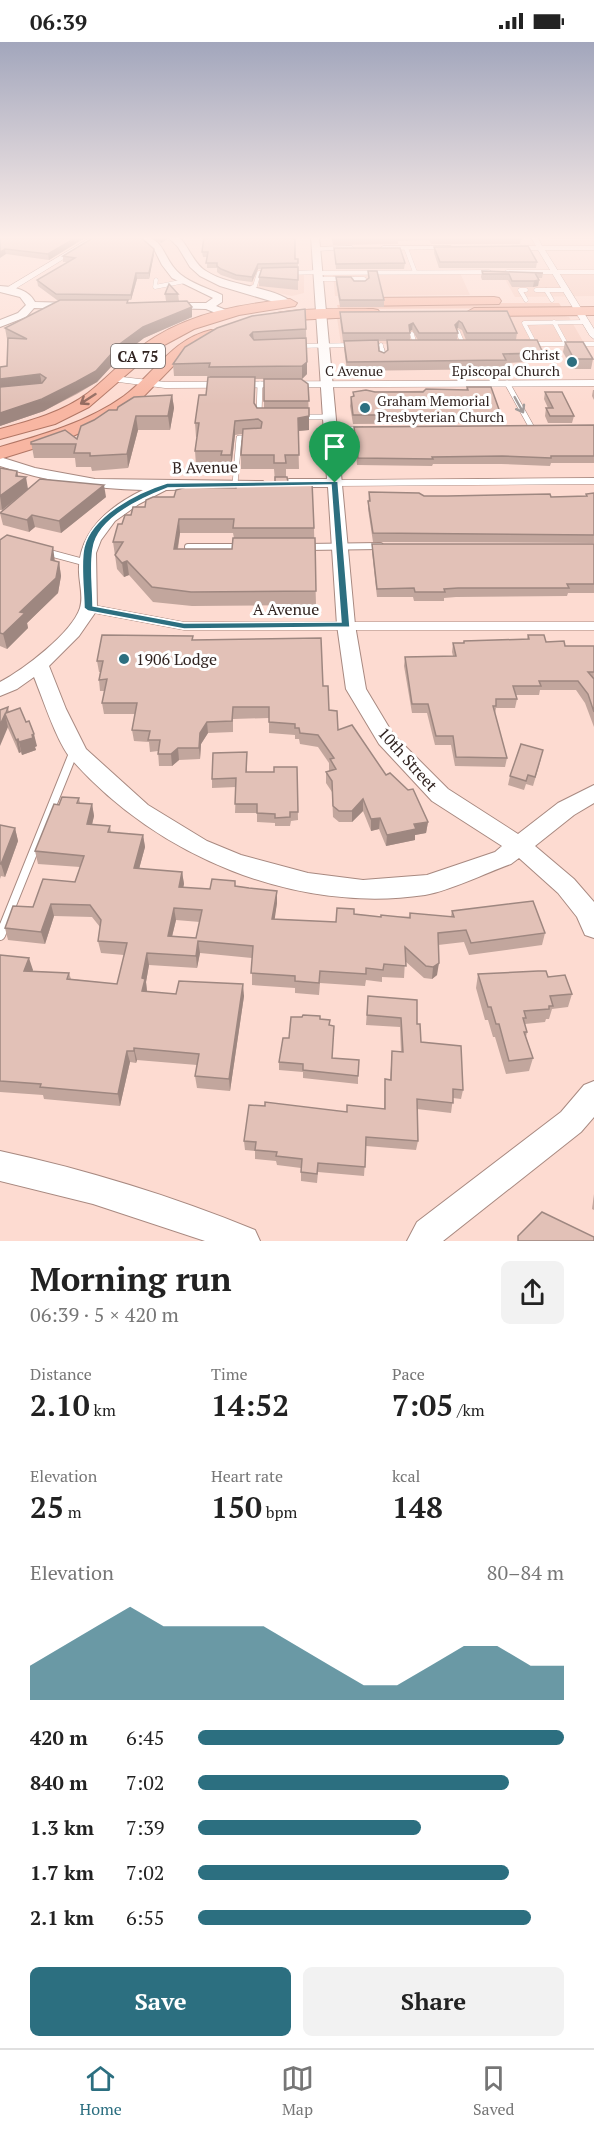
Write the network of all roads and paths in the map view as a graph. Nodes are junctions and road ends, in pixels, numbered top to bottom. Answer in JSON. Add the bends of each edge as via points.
{"nodes":[{"id":1,"x":13,"y":292,"type":"edge"},
{"id":2,"x":215,"y":292,"type":"edge"},
{"id":3,"x":255,"y":292,"type":"edge"},
{"id":4,"x":320,"y":292,"type":"edge"},
{"id":5,"x":569,"y":292,"type":"edge"},
{"id":6,"x":594,"y":300,"type":"edge"},
{"id":7,"x":288,"y":303,"type":"junction"},
{"id":8,"x":31,"y":305,"type":"junction"},
{"id":9,"x":91,"y":306,"type":"edge"},
{"id":10,"x":161,"y":306,"type":"edge"},
{"id":11,"x":207,"y":306,"type":"junction"},
{"id":12,"x":579,"y":307,"type":"edge"},
{"id":13,"x":321,"y":308,"type":"junction"},
{"id":14,"x":227,"y":314,"type":"junction"},
{"id":15,"x":554,"y":322,"type":"junction"},
{"id":16,"x":0,"y":324,"type":"edge"},
{"id":17,"x":458,"y":332,"type":"edge"},
{"id":18,"x":412,"y":334,"type":"edge"},
{"id":19,"x":594,"y":336,"type":"edge"},
{"id":20,"x":454,"y":344,"type":"edge"},
{"id":21,"x":463,"y":344,"type":"junction"},
{"id":22,"x":474,"y":344,"type":"edge"},
{"id":23,"x":525,"y":344,"type":"edge"},
{"id":24,"x":536,"y":344,"type":"junction"},
{"id":25,"x":566,"y":344,"type":"junction"},
{"id":26,"x":594,"y":344,"type":"edge"},
{"id":27,"x":324,"y":345,"type":"junction"},
{"id":28,"x":358,"y":345,"type":"edge"},
{"id":29,"x":369,"y":345,"type":"edge"},
{"id":30,"x":381,"y":345,"type":"junction"},
{"id":31,"x":392,"y":345,"type":"edge"},
{"id":32,"x":404,"y":345,"type":"edge"},
{"id":33,"x":415,"y":345,"type":"junction"},
{"id":34,"x":424,"y":345,"type":"edge"},
{"id":35,"x":291,"y":346,"type":"edge"},
{"id":36,"x":383,"y":357,"type":"edge"},
{"id":37,"x":114,"y":379,"type":"junction"},
{"id":38,"x":507,"y":383,"type":"junction"},
{"id":39,"x":594,"y":383,"type":"edge"},
{"id":40,"x":149,"y":384,"type":"junction"},
{"id":41,"x":260,"y":384,"type":"junction"},
{"id":42,"x":327,"y":384,"type":"junction"},
{"id":43,"x":270,"y":417,"type":"edge"},
{"id":44,"x":294,"y":417,"type":"edge"},
{"id":45,"x":330,"y":423,"type":"junction"},
{"id":46,"x":520,"y":428,"type":"edge"},
{"id":47,"x":532,"y":428,"type":"junction"},
{"id":48,"x":542,"y":428,"type":"edge"},
{"id":49,"x":363,"y":429,"type":"edge"},
{"id":50,"x":0,"y":435,"type":"edge"},
{"id":51,"x":258,"y":438,"type":"edge"},
{"id":52,"x":0,"y":453,"type":"edge"},
{"id":53,"x":0,"y":461,"type":"edge"},
{"id":54,"x":594,"y":481,"type":"edge"},
{"id":55,"x":335,"y":483,"type":"junction"},
{"id":56,"x":235,"y":484,"type":"junction"},
{"id":57,"x":167,"y":486,"type":"junction"},
{"id":58,"x":340,"y":546,"type":"junction"},
{"id":59,"x":386,"y":546,"type":"edge"},
{"id":60,"x":188,"y":547,"type":"edge"},
{"id":61,"x":246,"y":547,"type":"edge"},
{"id":62,"x":293,"y":547,"type":"edge"},
{"id":63,"x":44,"y":551,"type":"edge"},
{"id":64,"x":87,"y":563,"type":"junction"},
{"id":65,"x":88,"y":608,"type":"junction"},
{"id":66,"x":346,"y":625,"type":"junction"},
{"id":67,"x":594,"y":626,"type":"edge"},
{"id":68,"x":39,"y":666,"type":"junction"},
{"id":69,"x":0,"y":690,"type":"edge"},
{"id":70,"x":75,"y":749,"type":"junction"},
{"id":71,"x":594,"y":793,"type":"edge"},
{"id":72,"x":520,"y":846,"type":"junction"},
{"id":73,"x":594,"y":928,"type":"edge"},
{"id":74,"x":0,"y":935,"type":"edge"},
{"id":75,"x":594,"y":1095,"type":"edge"},
{"id":76,"x":0,"y":1166,"type":"edge"},
{"id":77,"x":244,"y":1241,"type":"edge"},
{"id":78,"x":423,"y":1241,"type":"edge"}],
"edges":[{"from":1,"to":8,"type":"street","via":[[26,296]]},
{"from":2,"to":11,"type":"street","via":[[219,300]]},
{"from":3,"to":7,"type":"street"},
{"from":4,"to":13,"type":"street","name":"10th Street"},
{"from":5,"to":12,"type":"street"},
{"from":6,"to":12,"type":"highway","number":"CA 75"},
{"from":7,"to":13,"type":"highway","number":"CA 75"},
{"from":7,"to":14,"type":"highway","number":"CA 75"},
{"from":8,"to":9,"type":"street"},
{"from":8,"to":16,"type":"street","via":[[22,315]]},
{"from":10,"to":11,"type":"street"},
{"from":11,"to":14,"type":"street"},
{"from":12,"to":13,"type":"highway","number":"CA 75"},
{"from":12,"to":13,"type":"highway","number":"CA 75","via":[[534,292]]},
{"from":12,"to":15,"type":"lane"},
{"from":12,"to":19,"type":"street"},
{"from":13,"to":27,"type":"street","name":"10th Street"},
{"from":13,"to":40,"type":"highway","number":"CA 75","via":[[211,333],[170,359]]},
{"from":14,"to":37,"type":"highway","number":"CA 75","via":[[160,340]]},
{"from":15,"to":24,"type":"lane","via":[[524,322]]},
{"from":15,"to":25,"type":"lane"},
{"from":17,"to":21,"type":"lane"},
{"from":18,"to":33,"type":"lane"},
{"from":20,"to":21,"type":"lane"},
{"from":21,"to":22,"type":"lane"},
{"from":23,"to":24,"type":"lane"},
{"from":24,"to":25,"type":"lane"},
{"from":25,"to":26,"type":"lane"},
{"from":27,"to":28,"type":"lane"},
{"from":27,"to":35,"type":"lane"},
{"from":27,"to":42,"type":"street","name":"10th Street"},
{"from":29,"to":30,"type":"lane"},
{"from":30,"to":31,"type":"lane"},
{"from":30,"to":36,"type":"lane"},
{"from":32,"to":33,"type":"lane"},
{"from":33,"to":34,"type":"lane"},
{"from":37,"to":40,"type":"street","name":"C Avenue"},
{"from":37,"to":50,"type":"highway","number":"CA 75","one_way":true,"via":[[90,399],[65,412]]},
{"from":38,"to":39,"type":"street","name":"C Avenue"},
{"from":38,"to":42,"type":"street","name":"C Avenue"},
{"from":38,"to":47,"type":"lane","one_way":true},
{"from":40,"to":41,"type":"street","name":"C Avenue"},
{"from":40,"to":52,"type":"highway","number":"CA 75","via":[[91,422]]},
{"from":41,"to":42,"type":"street","name":"C Avenue"},
{"from":41,"to":43,"type":"lane","via":[[259,417]]},
{"from":42,"to":45,"type":"street","name":"10th Street"},
{"from":44,"to":45,"type":"lane"},
{"from":45,"to":49,"type":"lane"},
{"from":45,"to":55,"type":"street","name":"10th Street"},
{"from":46,"to":47,"type":"lane"},
{"from":47,"to":48,"type":"lane"},
{"from":51,"to":56,"type":"lane","via":[[239,438]]},
{"from":53,"to":57,"type":"street","name":"B Avenue","via":[[47,481]]},
{"from":54,"to":55,"type":"street","name":"B Avenue"},
{"from":55,"to":56,"type":"street","name":"B Avenue"},
{"from":55,"to":58,"type":"street","name":"10th Street"},
{"from":56,"to":57,"type":"street","name":"B Avenue"},
{"from":57,"to":64,"type":"street","via":[[146,494],[108,519],[89,547]]},
{"from":58,"to":59,"type":"lane"},
{"from":58,"to":62,"type":"lane"},
{"from":58,"to":66,"type":"street","name":"10th Street"},
{"from":60,"to":61,"type":"lane"},
{"from":63,"to":64,"type":"lane"},
{"from":64,"to":65,"type":"street"},
{"from":65,"to":66,"type":"street","name":"A Avenue","via":[[184,626]]},
{"from":65,"to":68,"type":"street","via":[[73,631]]},
{"from":66,"to":67,"type":"street","name":"A Avenue"},
{"from":66,"to":72,"type":"street","name":"10th Street","via":[[356,689],[386,739],[440,795]]},
{"from":68,"to":69,"type":"street"},
{"from":68,"to":70,"type":"street"},
{"from":70,"to":72,"type":"street","via":[[140,811],[199,847],[308,884],[363,890],[427,885],[503,858]]},
{"from":70,"to":74,"type":"lane"},
{"from":71,"to":72,"type":"street","via":[[566,809]]},
{"from":72,"to":73,"type":"street","name":"10th Street","via":[[566,886]]},
{"from":75,"to":78,"type":"street","via":[[571,1122],[428,1233]]},
{"from":76,"to":77,"type":"street","via":[[64,1179],[205,1224]]}]}
